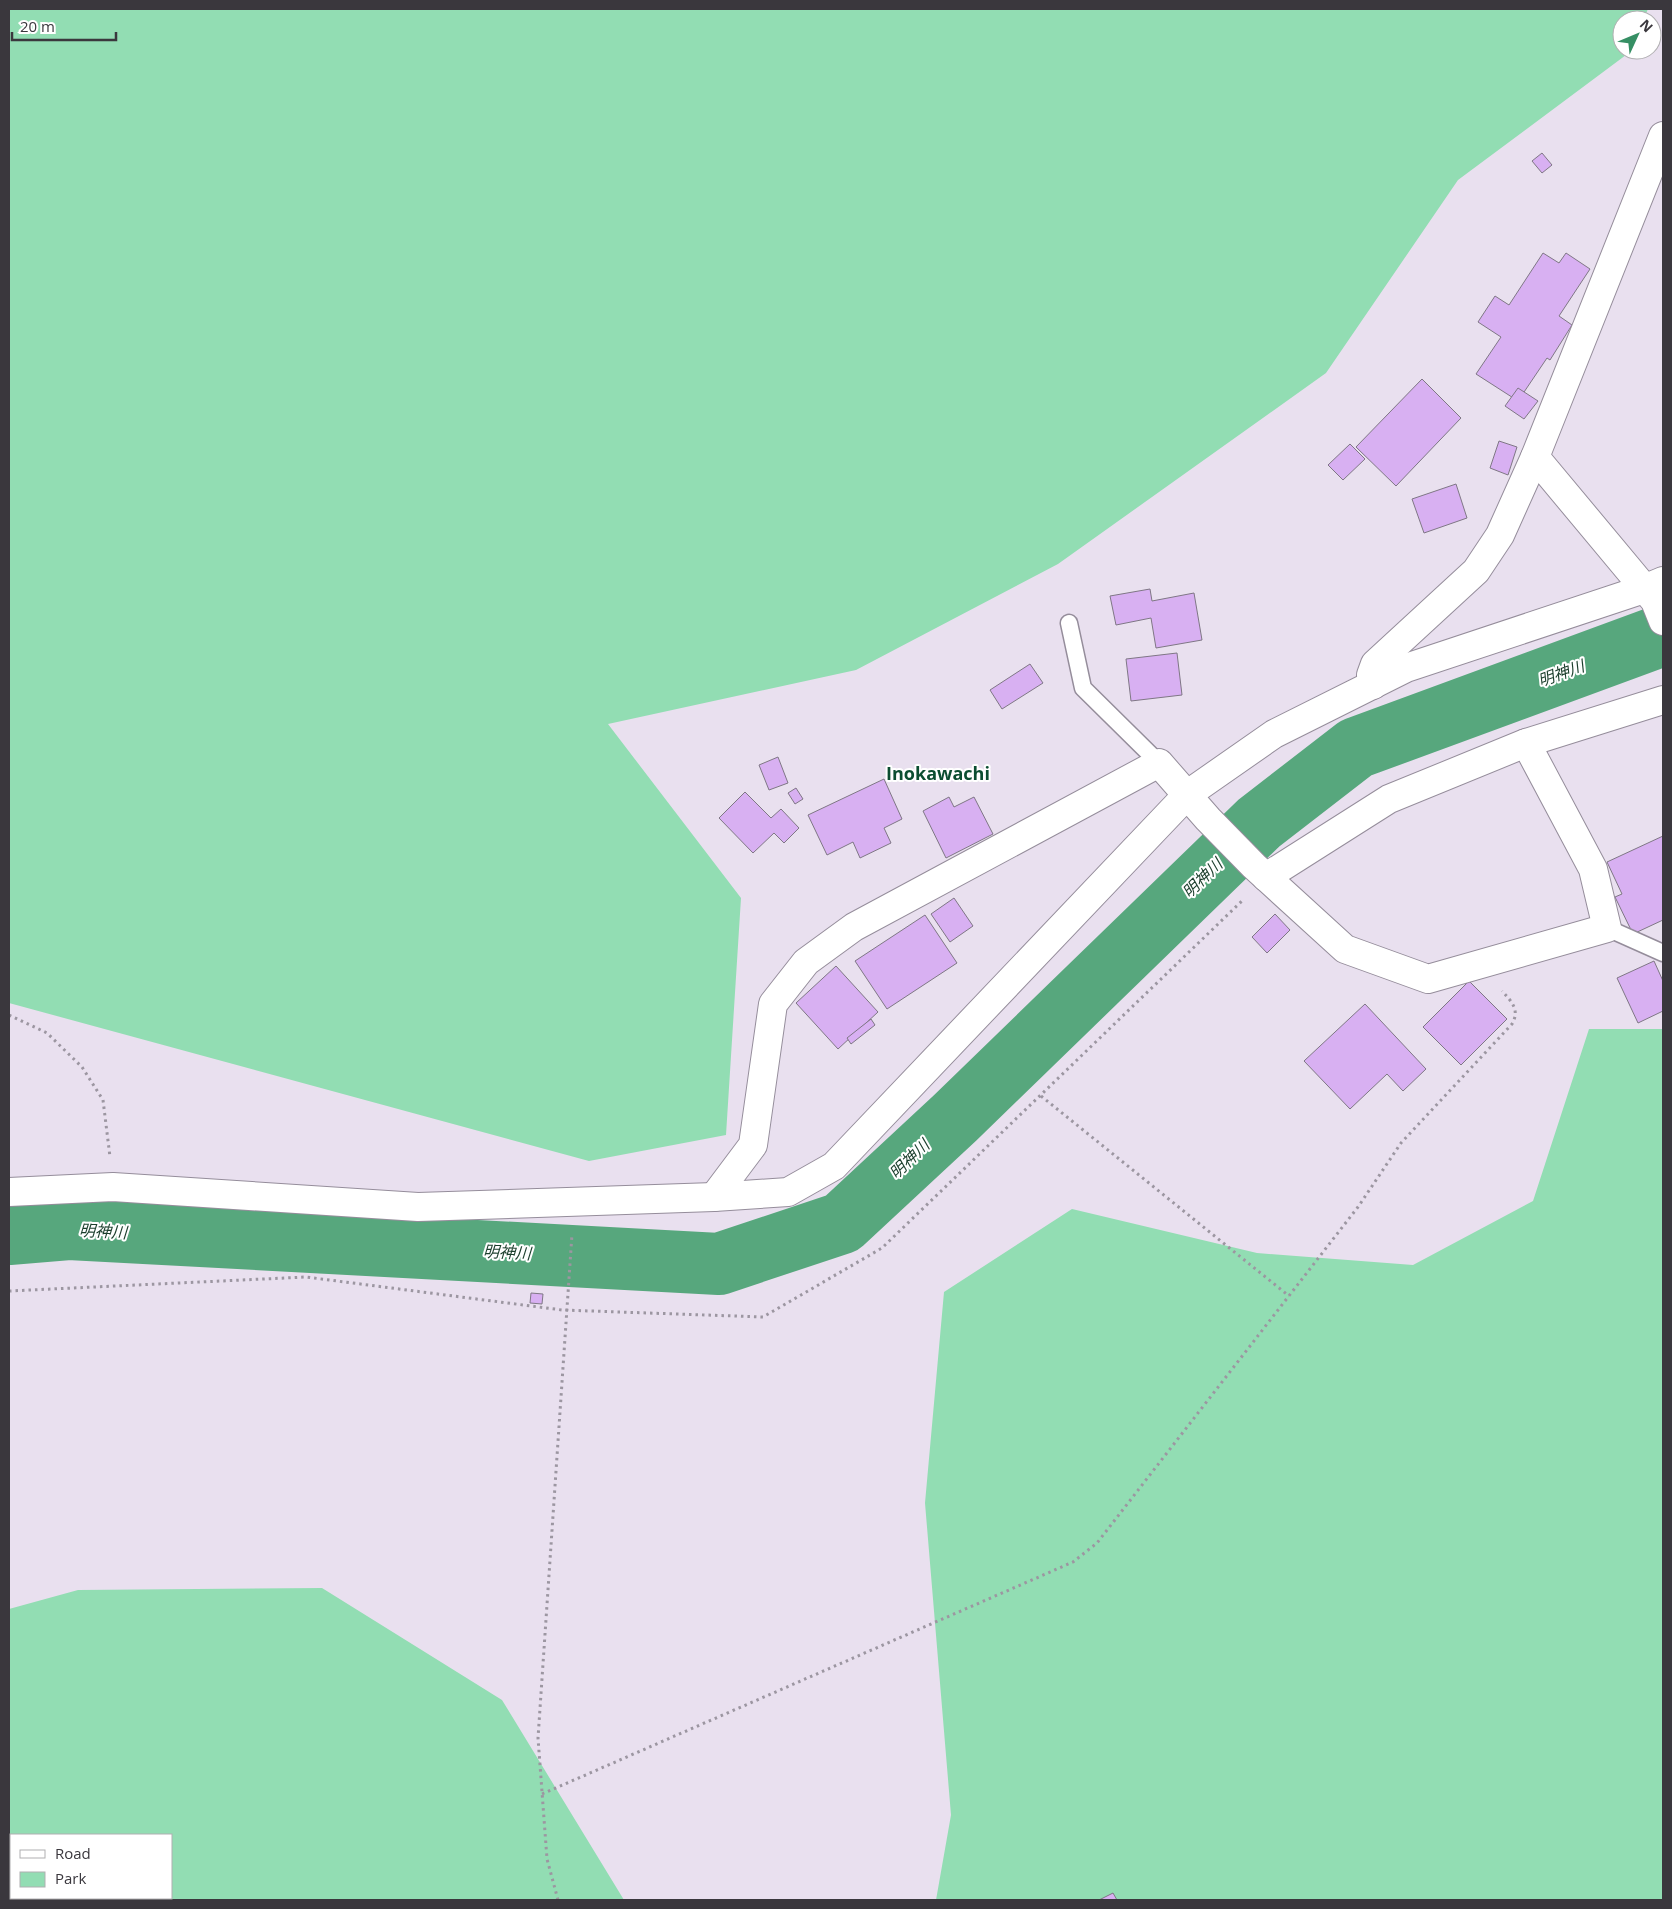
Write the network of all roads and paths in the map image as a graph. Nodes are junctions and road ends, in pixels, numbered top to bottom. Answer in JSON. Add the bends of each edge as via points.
{"nodes":[{"id":1,"x":1663,"y":136,"type":"edge"},
{"id":2,"x":1535,"y":457,"type":"junction"},
{"id":3,"x":1657,"y":598,"type":"edge"},
{"id":4,"x":1068,"y":623,"type":"dead end"},
{"id":5,"x":1373,"y":685,"type":"junction"},
{"id":6,"x":1663,"y":700,"type":"edge"},
{"id":7,"x":1526,"y":743,"type":"junction"},
{"id":8,"x":1159,"y":763,"type":"junction"},
{"id":9,"x":1188,"y":794,"type":"junction"},
{"id":10,"x":1260,"y":871,"type":"junction"},
{"id":11,"x":1607,"y":928,"type":"junction"},
{"id":12,"x":1663,"y":953,"type":"edge"},
{"id":13,"x":1477,"y":965,"type":"junction"},
{"id":14,"x":9,"y":1015,"type":"edge"},
{"id":15,"x":1041,"y":1096,"type":"dead end"},
{"id":16,"x":113,"y":1187,"type":"junction"},
{"id":17,"x":9,"y":1192,"type":"edge"},
{"id":18,"x":714,"y":1197,"type":"junction"},
{"id":19,"x":572,"y":1239,"type":"dead end"},
{"id":20,"x":1289,"y":1296,"type":"junction"},
{"id":21,"x":542,"y":1794,"type":"junction"},
{"id":22,"x":558,"y":1900,"type":"edge"}],
"edges":[{"from":1,"to":2,"type":"street"},
{"from":2,"to":3,"type":"street"},
{"from":2,"to":5,"type":"street","via":[[1500,535],[1476,571],[1375,664],[1371,675]]},
{"from":3,"to":5,"type":"street","via":[[1406,668]]},
{"from":4,"to":8,"type":"lane","via":[[1083,688]]},
{"from":5,"to":9,"type":"street","via":[[1274,734]]},
{"from":6,"to":7,"type":"street"},
{"from":7,"to":10,"type":"street","via":[[1389,800]]},
{"from":7,"to":11,"type":"street","via":[[1593,869]]},
{"from":8,"to":9,"type":"street"},
{"from":8,"to":18,"type":"street","via":[[854,927],[806,962],[773,1004],[753,1145]]},
{"from":9,"to":10,"type":"street"},
{"from":9,"to":18,"type":"street","via":[[834,1166],[788,1192]]},
{"from":10,"to":13,"type":"street","via":[[1345,949],[1428,979]]},
{"from":11,"to":12,"type":"lane"},
{"from":11,"to":13,"type":"street"},
{"from":13,"to":20,"type":"path","via":[[1512,1002],[1516,1017],[1400,1143],[1358,1207]]},
{"from":14,"to":16,"type":"path","via":[[47,1034],[82,1067],[103,1100]]},
{"from":15,"to":20,"type":"path"},
{"from":16,"to":17,"type":"street"},
{"from":16,"to":18,"type":"street","via":[[418,1207]]},
{"from":19,"to":21,"type":"path","via":[[538,1738]]},
{"from":20,"to":21,"type":"path","via":[[1086,1554]]},
{"from":21,"to":22,"type":"path","via":[[547,1859]]}]}
